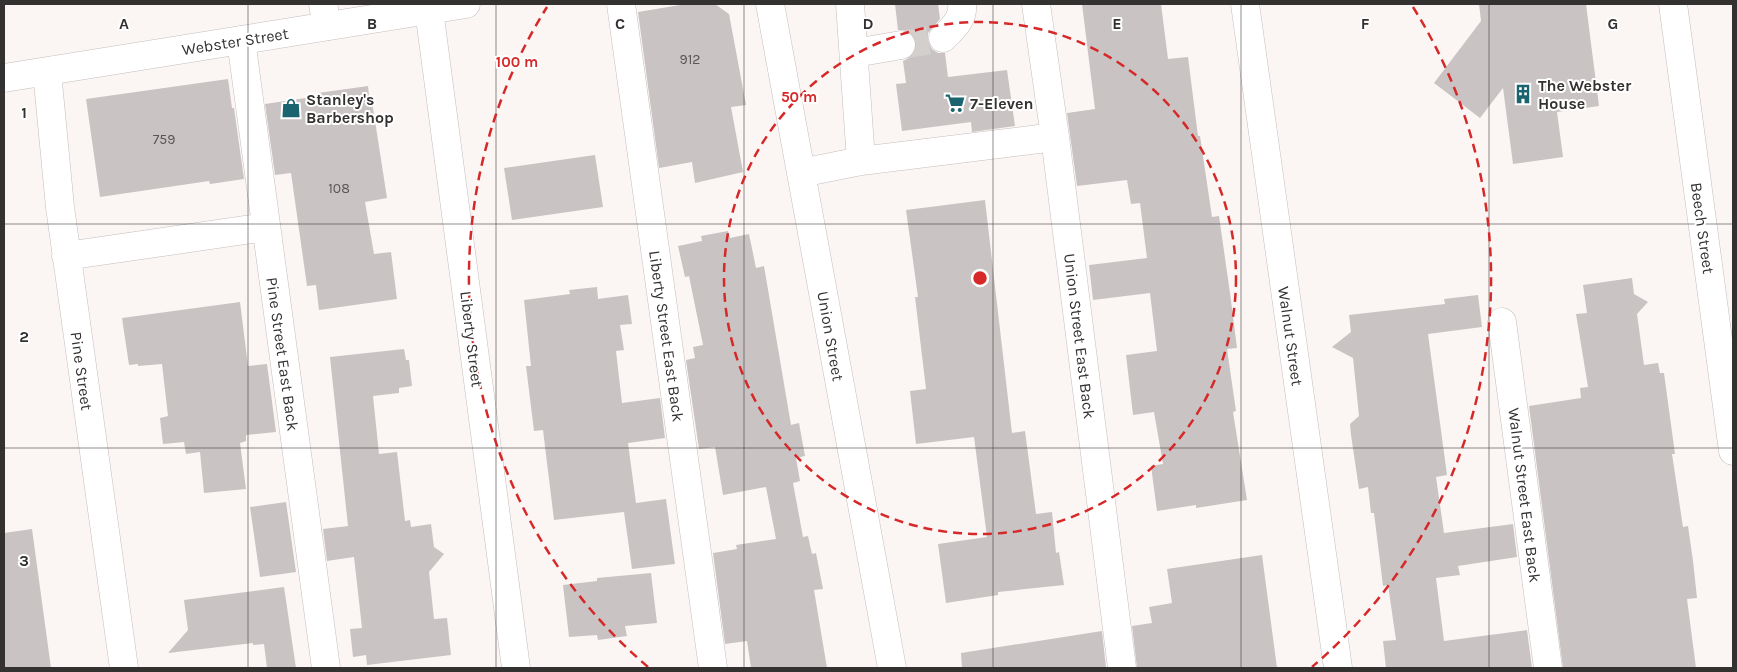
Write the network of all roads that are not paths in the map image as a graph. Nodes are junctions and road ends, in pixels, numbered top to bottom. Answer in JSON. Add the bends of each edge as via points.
{"nodes":[{"id":1,"x":466,"y":4,"type":"edge"},
{"id":2,"x":621,"y":4,"type":"edge"},
{"id":3,"x":770,"y":4,"type":"edge"},
{"id":4,"x":850,"y":4,"type":"edge"},
{"id":5,"x":962,"y":4,"type":"edge"},
{"id":6,"x":1036,"y":4,"type":"edge"},
{"id":7,"x":1245,"y":4,"type":"edge"},
{"id":8,"x":1673,"y":4,"type":"edge"},
{"id":9,"x":429,"y":10,"type":"junction"},
{"id":10,"x":325,"y":15,"type":"edge"},
{"id":11,"x":943,"y":38,"type":"tunnel mouth"},
{"id":12,"x":241,"y":40,"type":"junction"},
{"id":13,"x":900,"y":45,"type":"tunnel mouth"},
{"id":14,"x":855,"y":53,"type":"junction"},
{"id":15,"x":47,"y":72,"type":"junction"},
{"id":16,"x":4,"y":78,"type":"edge"},
{"id":17,"x":1055,"y":137,"type":"junction"},
{"id":18,"x":861,"y":161,"type":"junction"},
{"id":19,"x":801,"y":173,"type":"junction"},
{"id":20,"x":266,"y":227,"type":"junction"},
{"id":21,"x":66,"y":256,"type":"junction"},
{"id":22,"x":1502,"y":322,"type":"dead end"},
{"id":23,"x":1733,"y":451,"type":"edge"},
{"id":24,"x":124,"y":668,"type":"edge"},
{"id":25,"x":326,"y":668,"type":"edge"},
{"id":26,"x":516,"y":668,"type":"edge"},
{"id":27,"x":713,"y":668,"type":"edge"},
{"id":28,"x":892,"y":668,"type":"edge"},
{"id":29,"x":1122,"y":668,"type":"edge"},
{"id":30,"x":1338,"y":668,"type":"edge"},
{"id":31,"x":1548,"y":668,"type":"edge"}],
"edges":[{"from":1,"to":9,"type":"street","name":"Webster Street"},
{"from":2,"to":27,"type":"street","name":"Liberty Street East Back"},
{"from":3,"to":19,"type":"street","name":"Union Street"},
{"from":4,"to":14,"type":"street"},
{"from":5,"to":11,"type":"street","via":[[956,25]]},
{"from":6,"to":17,"type":"street","name":"Union Street East Back"},
{"from":7,"to":30,"type":"street","name":"Walnut Street"},
{"from":8,"to":23,"type":"street","name":"Beech Street"},
{"from":9,"to":10,"type":"street","name":"Webster Street"},
{"from":9,"to":26,"type":"street","name":"Liberty Street"},
{"from":10,"to":12,"type":"street","name":"Webster Street"},
{"from":12,"to":15,"type":"street","name":"Webster Street"},
{"from":12,"to":20,"type":"street","name":"Pine Street East Back"},
{"from":13,"to":14,"type":"street"},
{"from":14,"to":18,"type":"street"},
{"from":15,"to":16,"type":"street","name":"Webster Street"},
{"from":15,"to":21,"type":"street","name":"Pine Street"},
{"from":17,"to":18,"type":"street"},
{"from":17,"to":29,"type":"street","name":"Union Street East Back"},
{"from":18,"to":19,"type":"street"},
{"from":19,"to":28,"type":"street","name":"Union Street"},
{"from":20,"to":21,"type":"street"},
{"from":20,"to":25,"type":"street","name":"Pine Street East Back"},
{"from":21,"to":24,"type":"street","name":"Pine Street"},
{"from":22,"to":31,"type":"street","name":"Walnut Street East Back"}]}
